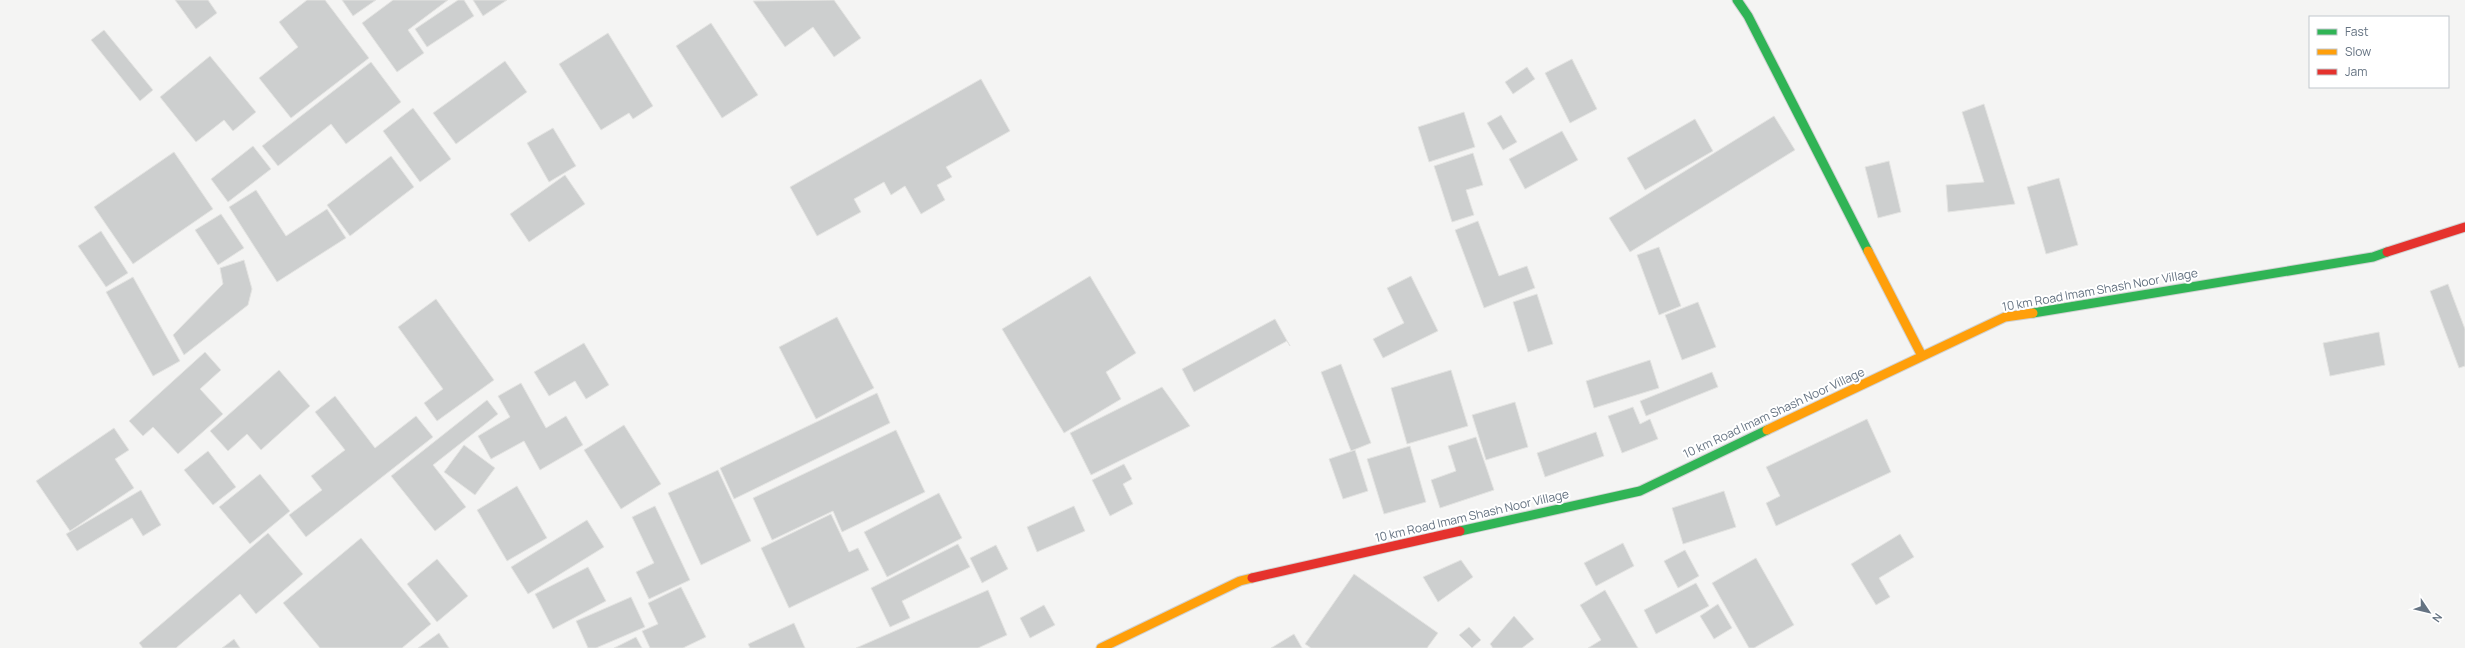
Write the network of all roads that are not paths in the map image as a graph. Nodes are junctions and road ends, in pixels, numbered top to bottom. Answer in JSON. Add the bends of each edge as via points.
{"nodes":[{"id":1,"x":1737,"y":0,"type":"edge"},
{"id":2,"x":2465,"y":227,"type":"edge"},
{"id":3,"x":1922,"y":356,"type":"junction"},
{"id":4,"x":1101,"y":648,"type":"edge"}],
"edges":[{"from":1,"to":3,"type":"street","via":[[1748,16]]},
{"from":2,"to":3,"type":"street","name":"10 km Road Imam Shash Noor Village","via":[[2373,257],[2005,317]]},
{"from":3,"to":4,"type":"street","name":"10 km Road Imam Shash Noor Village","via":[[1640,491],[1240,581]]}]}
